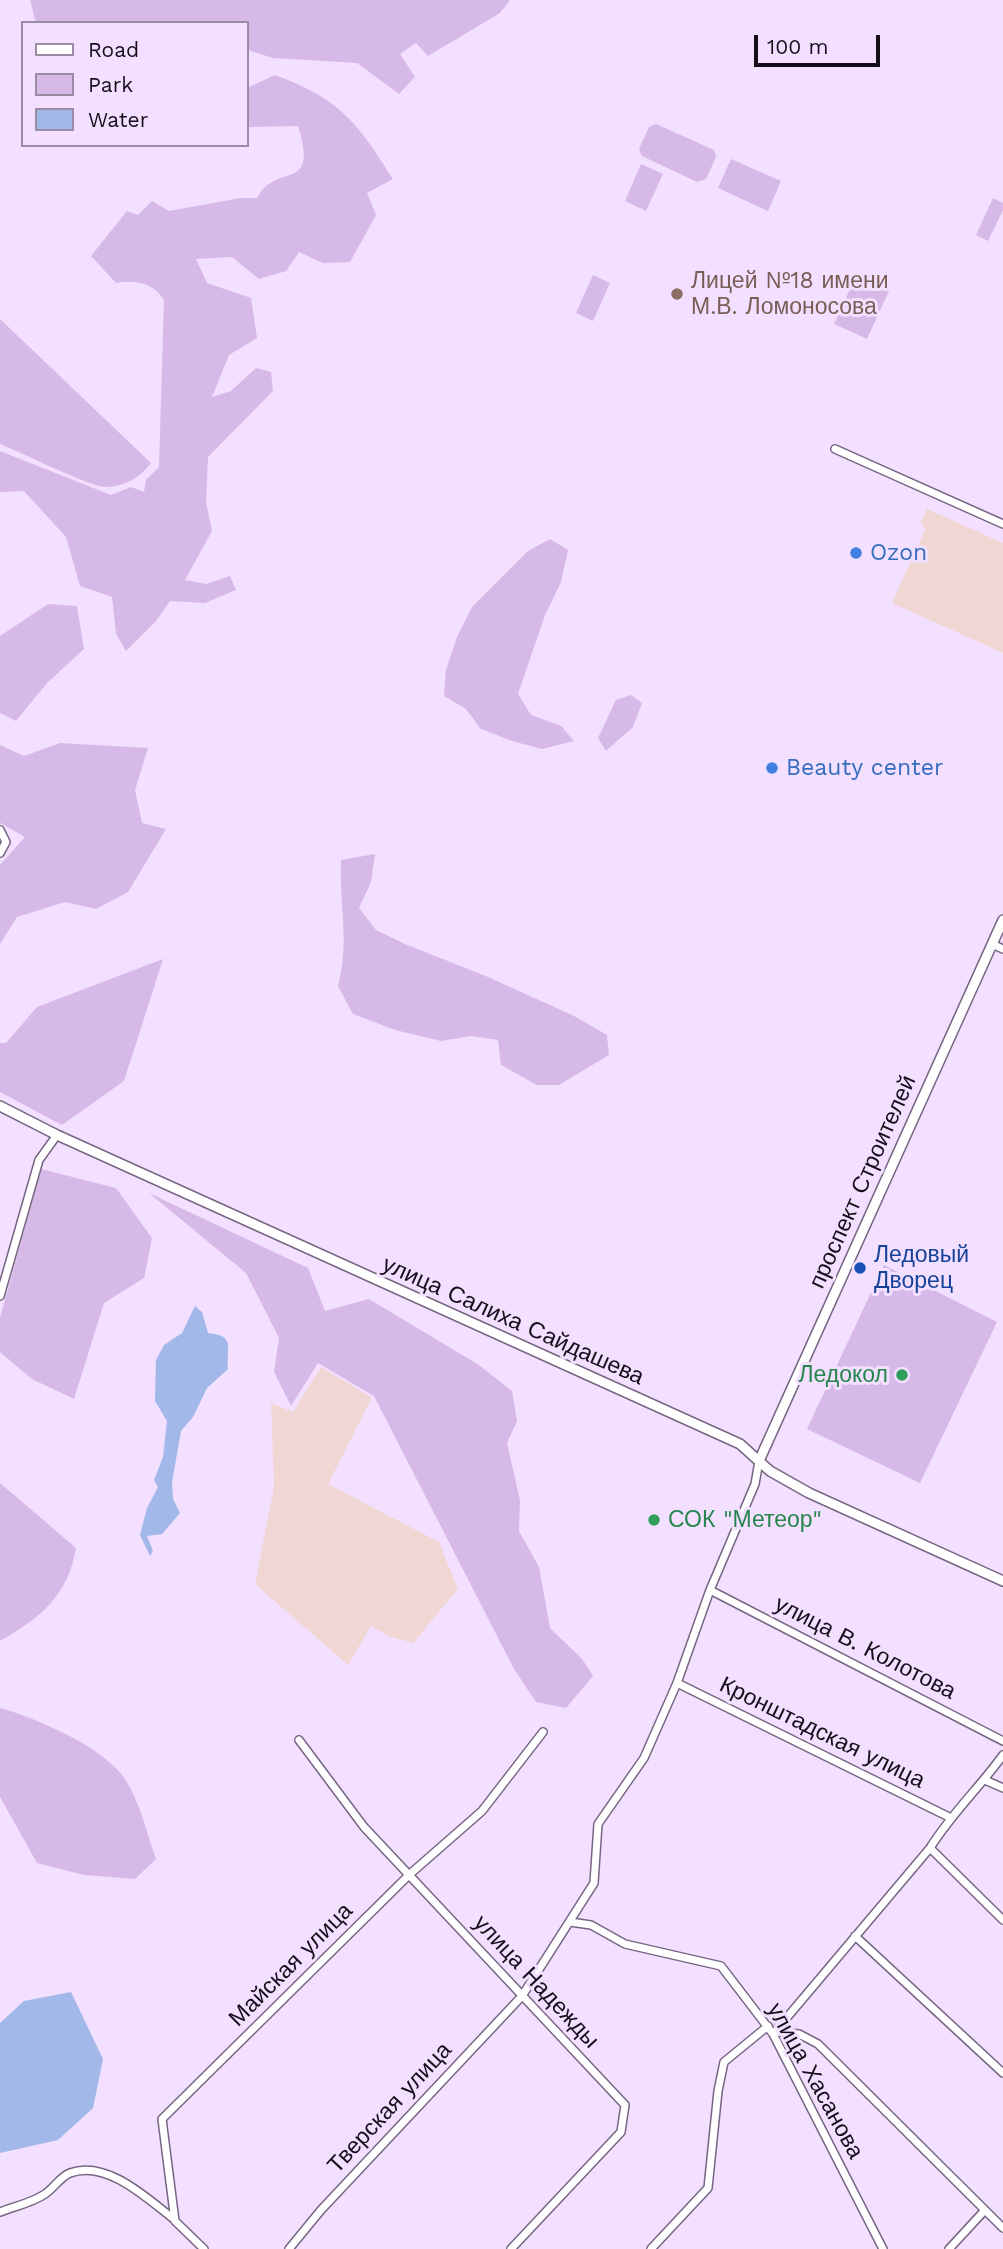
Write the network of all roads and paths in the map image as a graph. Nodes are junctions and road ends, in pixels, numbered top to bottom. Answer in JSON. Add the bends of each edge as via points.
{"nodes":[{"id":1,"x":835,"y":449,"type":"dead end"},
{"id":2,"x":1003,"y":524,"type":"edge"},
{"id":3,"x":0,"y":830,"type":"edge"},
{"id":4,"x":0,"y":853,"type":"edge"},
{"id":5,"x":1003,"y":920,"type":"edge"},
{"id":6,"x":992,"y":944,"type":"junction"},
{"id":7,"x":1003,"y":948,"type":"edge"},
{"id":8,"x":0,"y":1106,"type":"edge"},
{"id":9,"x":57,"y":1135,"type":"junction"},
{"id":10,"x":0,"y":1296,"type":"edge"},
{"id":11,"x":759,"y":1461,"type":"junction"},
{"id":12,"x":1003,"y":1581,"type":"edge"},
{"id":13,"x":710,"y":1590,"type":"junction"},
{"id":14,"x":677,"y":1683,"type":"junction"},
{"id":15,"x":543,"y":1732,"type":"dead end"},
{"id":16,"x":299,"y":1740,"type":"dead end"},
{"id":17,"x":1003,"y":1741,"type":"edge"},
{"id":18,"x":1003,"y":1755,"type":"edge"},
{"id":19,"x":985,"y":1780,"type":"junction"},
{"id":20,"x":1003,"y":1788,"type":"edge"},
{"id":21,"x":949,"y":1817,"type":"junction"},
{"id":22,"x":930,"y":1848,"type":"junction"},
{"id":23,"x":410,"y":1874,"type":"junction"},
{"id":24,"x":1003,"y":1919,"type":"edge"},
{"id":25,"x":570,"y":1922,"type":"junction"},
{"id":26,"x":855,"y":1936,"type":"junction"},
{"id":27,"x":522,"y":1996,"type":"junction"},
{"id":28,"x":768,"y":2026,"type":"junction"},
{"id":29,"x":776,"y":2033,"type":"junction"},
{"id":30,"x":1003,"y":2073,"type":"edge"},
{"id":31,"x":985,"y":2210,"type":"junction"},
{"id":32,"x":0,"y":2212,"type":"edge"},
{"id":33,"x":175,"y":2221,"type":"junction"},
{"id":34,"x":1003,"y":2228,"type":"edge"},
{"id":35,"x":204,"y":2249,"type":"edge"},
{"id":36,"x":289,"y":2249,"type":"edge"},
{"id":37,"x":511,"y":2249,"type":"edge"},
{"id":38,"x":651,"y":2249,"type":"edge"},
{"id":39,"x":883,"y":2249,"type":"edge"},
{"id":40,"x":949,"y":2249,"type":"edge"}],
"edges":[{"from":1,"to":2,"type":"street"},
{"from":3,"to":4,"type":"street","via":[[6,842]]},
{"from":5,"to":6,"type":"street","name":"проспект Строителей"},
{"from":6,"to":7,"type":"street"},
{"from":6,"to":11,"type":"street","name":"проспект Строителей"},
{"from":8,"to":9,"type":"street","name":"улица Салиха Сайдашева"},
{"from":9,"to":10,"type":"street","via":[[39,1160]]},
{"from":9,"to":11,"type":"street","name":"улица Салиха Сайдашева","via":[[740,1444]]},
{"from":11,"to":12,"type":"street","name":"улица Салиха Сайдашева","via":[[809,1493]]},
{"from":11,"to":13,"type":"street","name":"Тверская улица","via":[[755,1484]]},
{"from":13,"to":14,"type":"street","name":"Тверская улица"},
{"from":13,"to":17,"type":"street","name":"улица В. Колотова"},
{"from":14,"to":21,"type":"street","name":"Кронштадская улица"},
{"from":14,"to":25,"type":"street","name":"Тверская улица","via":[[644,1758],[598,1824],[594,1882]]},
{"from":15,"to":23,"type":"street","name":"Майская улица","via":[[482,1811]]},
{"from":16,"to":23,"type":"street","name":"улица Надежды","via":[[364,1827]]},
{"from":18,"to":19,"type":"street"},
{"from":19,"to":20,"type":"street"},
{"from":19,"to":21,"type":"street"},
{"from":21,"to":22,"type":"street"},
{"from":22,"to":24,"type":"street"},
{"from":22,"to":26,"type":"street"},
{"from":23,"to":27,"type":"street","name":"улица Надежды"},
{"from":23,"to":33,"type":"street","name":"Майская улица","via":[[162,2119]]},
{"from":25,"to":27,"type":"street","name":"Тверская улица"},
{"from":25,"to":28,"type":"street","name":"улица Хасанова","via":[[591,1925],[625,1944],[721,1966]]},
{"from":26,"to":29,"type":"street"},
{"from":26,"to":30,"type":"street"},
{"from":27,"to":36,"type":"street","name":"Тверская улица"},
{"from":27,"to":37,"type":"street","name":"улица Надежды","via":[[625,2105],[621,2132]]},
{"from":28,"to":29,"type":"street","name":"улица Хасанова"},
{"from":28,"to":38,"type":"street","via":[[724,2062],[708,2188]]},
{"from":29,"to":31,"type":"street","name":"улица Хасанова","via":[[799,2035],[818,2044]]},
{"from":29,"to":39,"type":"street","name":"улица Хасанова"},
{"from":31,"to":34,"type":"street","name":"улица Хасанова"},
{"from":31,"to":40,"type":"street"},
{"from":32,"to":33,"type":"street","via":[[37,2198],[67,2174],[78,2171],[108,2175]]},
{"from":33,"to":35,"type":"street"}]}
